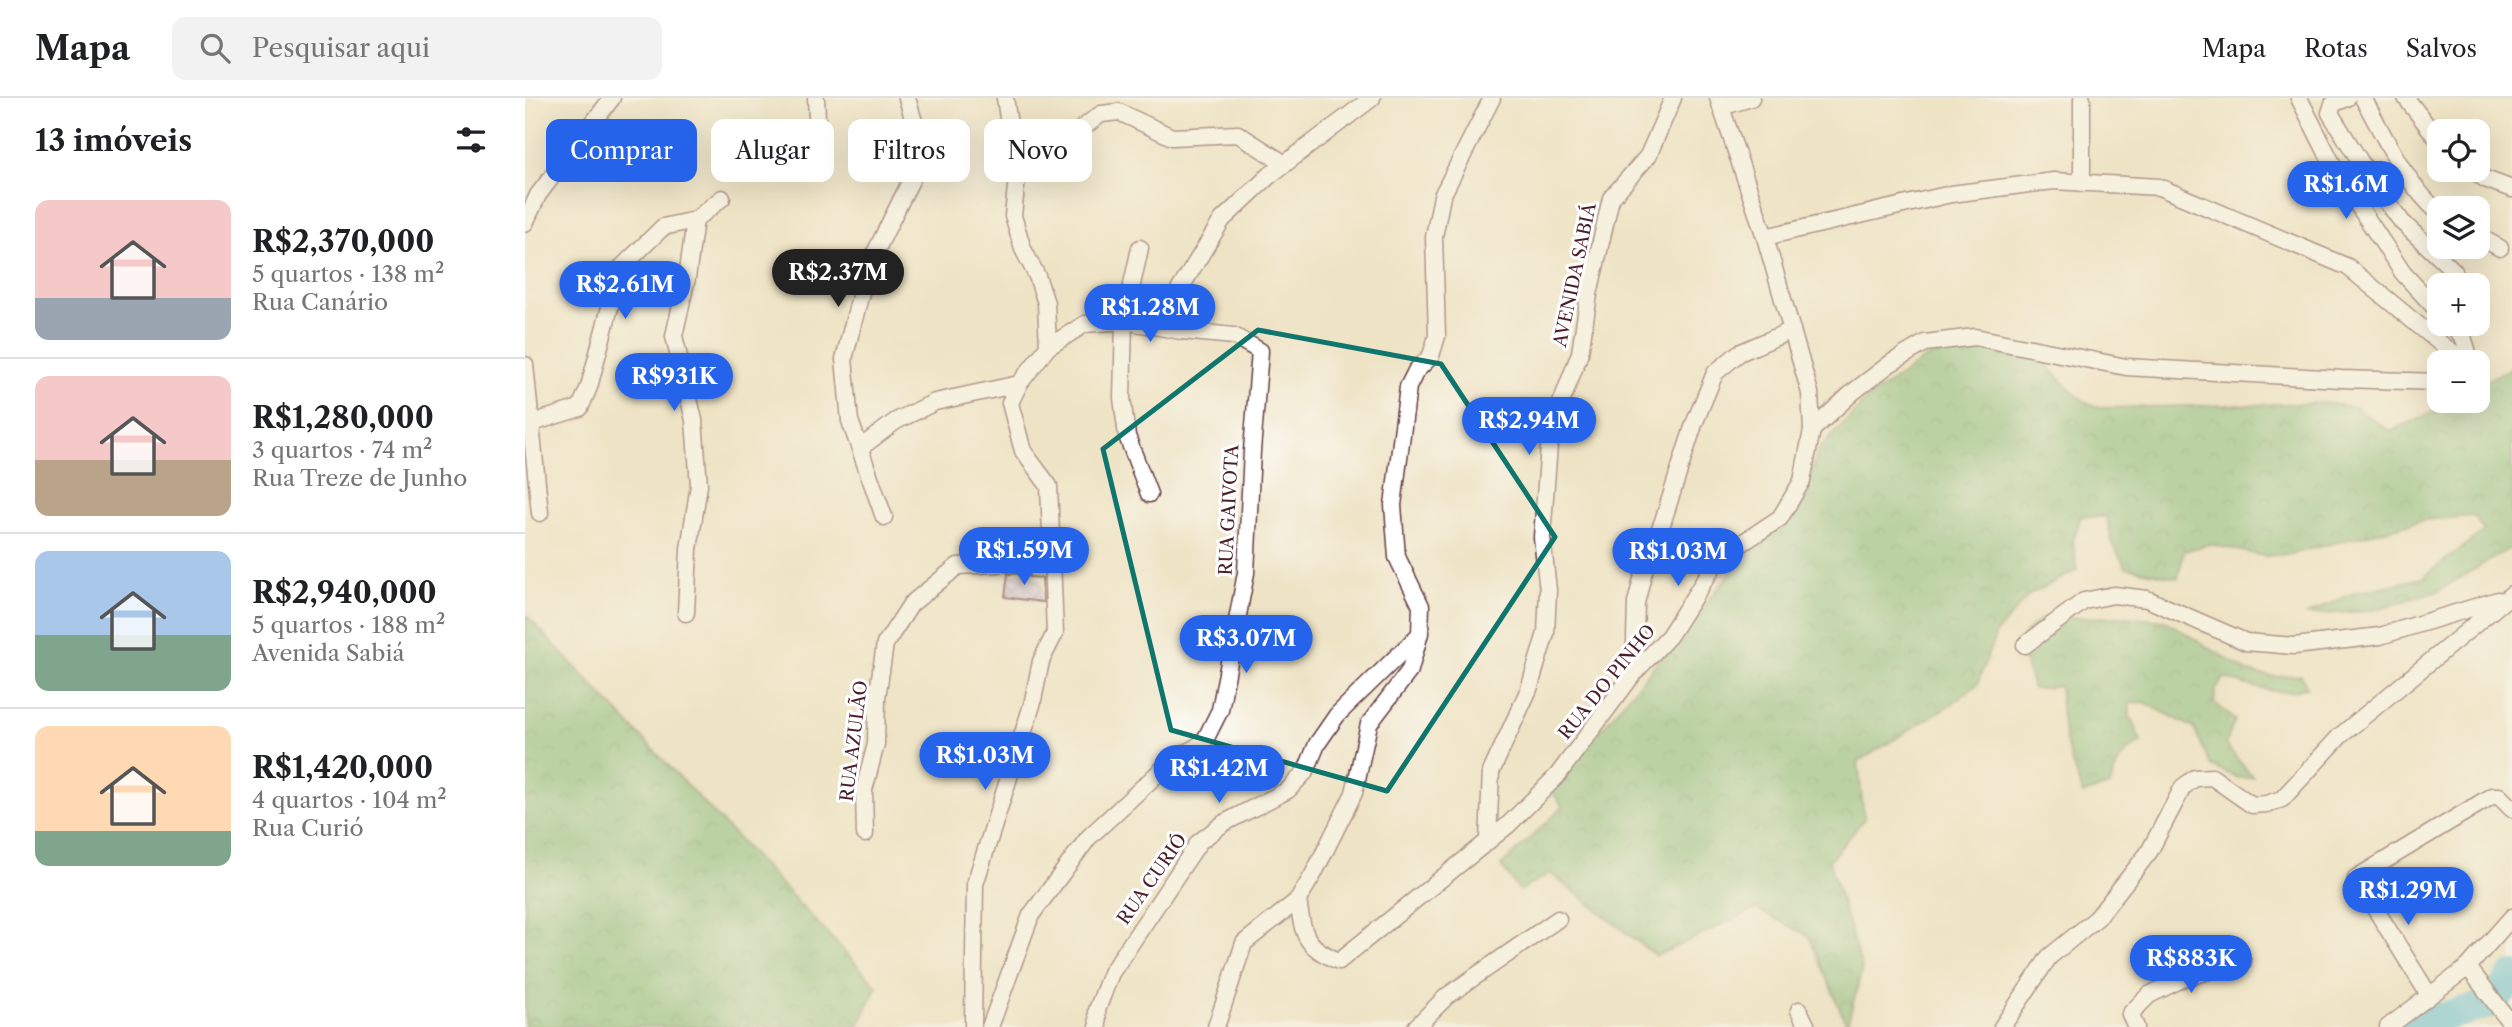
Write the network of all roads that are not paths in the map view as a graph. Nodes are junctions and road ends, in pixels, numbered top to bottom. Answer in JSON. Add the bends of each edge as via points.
{"nodes":[{"id":1,"x":612,"y":98,"type":"edge"},
{"id":2,"x":816,"y":98,"type":"edge"},
{"id":3,"x":907,"y":98,"type":"edge"},
{"id":4,"x":1005,"y":98,"type":"edge"},
{"id":5,"x":1372,"y":98,"type":"edge"},
{"id":6,"x":1492,"y":98,"type":"edge"},
{"id":7,"x":1673,"y":98,"type":"edge"},
{"id":8,"x":1751,"y":98,"type":"edge"},
{"id":9,"x":2082,"y":98,"type":"edge"},
{"id":10,"x":2300,"y":98,"type":"edge"},
{"id":11,"x":2347,"y":98,"type":"edge"},
{"id":12,"x":2363,"y":98,"type":"edge"},
{"id":13,"x":2406,"y":98,"type":"edge"},
{"id":14,"x":1719,"y":102,"type":"edge"},
{"id":15,"x":817,"y":119,"type":"edge"},
{"id":16,"x":1008,"y":119,"type":"edge"},
{"id":17,"x":1092,"y":121,"type":"edge"},
{"id":18,"x":2427,"y":125,"type":"edge"},
{"id":19,"x":1285,"y":164,"type":"junction"},
{"id":20,"x":2490,"y":181,"type":"edge"},
{"id":21,"x":1016,"y":182,"type":"edge"},
{"id":22,"x":2083,"y":183,"type":"junction"},
{"id":23,"x":2512,"y":189,"type":"edge"},
{"id":24,"x":722,"y":198,"type":"dead end"},
{"id":25,"x":2427,"y":203,"type":"edge"},
{"id":26,"x":695,"y":220,"type":"junction"},
{"id":27,"x":525,"y":223,"type":"edge"},
{"id":28,"x":1765,"y":237,"type":"junction"},
{"id":29,"x":2490,"y":243,"type":"edge"},
{"id":30,"x":1140,"y":248,"type":"dead end"},
{"id":31,"x":2500,"y":248,"type":"dead end"},
{"id":32,"x":2454,"y":271,"type":"dead end"},
{"id":33,"x":2427,"y":299,"type":"edge"},
{"id":34,"x":1167,"y":310,"type":"junction"},
{"id":35,"x":1124,"y":321,"type":"junction"},
{"id":36,"x":1792,"y":330,"type":"junction"},
{"id":37,"x":1182,"y":331,"type":"junction"},
{"id":38,"x":1048,"y":347,"type":"junction"},
{"id":39,"x":2448,"y":350,"type":"edge"},
{"id":40,"x":525,"y":365,"type":"edge"},
{"id":41,"x":2427,"y":382,"type":"edge"},
{"id":42,"x":1019,"y":384,"type":"junction"},
{"id":43,"x":532,"y":423,"type":"junction"},
{"id":44,"x":1812,"y":430,"type":"junction"},
{"id":45,"x":860,"y":448,"type":"junction"},
{"id":46,"x":1149,"y":495,"type":"dead end"},
{"id":47,"x":540,"y":513,"type":"dead end"},
{"id":48,"x":884,"y":517,"type":"dead end"},
{"id":49,"x":1052,"y":561,"type":"junction"},
{"id":50,"x":2509,"y":596,"type":"edge"},
{"id":51,"x":686,"y":613,"type":"dead end"},
{"id":52,"x":1420,"y":633,"type":"junction"},
{"id":53,"x":2025,"y":645,"type":"dead end"},
{"id":54,"x":1634,"y":673,"type":"junction"},
{"id":55,"x":2512,"y":809,"type":"edge"},
{"id":56,"x":865,"y":834,"type":"dead end"},
{"id":57,"x":1488,"y":841,"type":"junction"},
{"id":58,"x":1298,"y":900,"type":"junction"},
{"id":59,"x":2512,"y":917,"type":"edge"},
{"id":60,"x":1558,"y":919,"type":"dead end"},
{"id":61,"x":2243,"y":962,"type":"dead end"},
{"id":62,"x":2469,"y":969,"type":"junction"},
{"id":63,"x":2429,"y":995,"type":"junction"},
{"id":64,"x":1799,"y":1010,"type":"dead end"},
{"id":65,"x":2507,"y":1019,"type":"edge"},
{"id":66,"x":973,"y":1027,"type":"edge"},
{"id":67,"x":990,"y":1027,"type":"edge"},
{"id":68,"x":1098,"y":1027,"type":"edge"},
{"id":69,"x":1216,"y":1027,"type":"edge"},
{"id":70,"x":1416,"y":1027,"type":"edge"},
{"id":71,"x":1807,"y":1027,"type":"edge"},
{"id":72,"x":2002,"y":1027,"type":"edge"},
{"id":73,"x":2136,"y":1027,"type":"edge"},
{"id":74,"x":2388,"y":1027,"type":"edge"}],
"edges":[{"from":1,"to":27,"type":"street","via":[[538,195]]},
{"from":2,"to":15,"type":"street"},
{"from":3,"to":45,"type":"street","via":[[920,142],[920,162],[867,269],[844,359],[851,421]]},
{"from":4,"to":16,"type":"street"},
{"from":5,"to":19,"type":"street"},
{"from":6,"to":52,"type":"street","via":[[1442,196],[1434,237],[1437,336],[1431,356],[1408,387],[1393,505],[1397,557],[1421,606]]},
{"from":7,"to":57,"type":"street","name":"AVENIDA SABIÁ","via":[[1648,156],[1611,198],[1580,353],[1549,432],[1542,537],[1548,590],[1546,633],[1529,689],[1491,772]]},
{"from":8,"to":14,"type":"street"},
{"from":9,"to":22,"type":"street"},
{"from":10,"to":33,"type":"street","via":[[2345,186],[2403,273]]},
{"from":11,"to":32,"type":"street","via":[[2333,104],[2330,113],[2402,222]]},
{"from":12,"to":25,"type":"street"},
{"from":13,"to":18,"type":"street"},
{"from":14,"to":28,"type":"street","name":"RUA DO PINHO"},
{"from":17,"to":19,"type":"street","via":[[1101,114],[1119,112],[1172,137],[1238,134]]},
{"from":19,"to":34,"type":"street","via":[[1222,220]]},
{"from":20,"to":23,"type":"street"},
{"from":21,"to":38,"type":"street","via":[[1013,216],[1046,303]]},
{"from":22,"to":28,"type":"street","via":[[2055,181],[1951,194]]},
{"from":22,"to":39,"type":"street","via":[[2159,187],[2348,267]]},
{"from":24,"to":26,"type":"street"},
{"from":26,"to":43,"type":"street","via":[[663,228],[620,269],[580,408]]},
{"from":26,"to":51,"type":"street","via":[[674,336],[694,420],[699,485]]},
{"from":28,"to":36,"type":"street","name":"RUA DO PINHO"},
{"from":29,"to":31,"type":"street"},
{"from":30,"to":35,"type":"street"},
{"from":34,"to":35,"type":"street"},
{"from":34,"to":37,"type":"street"},
{"from":35,"to":37,"type":"street"},
{"from":35,"to":38,"type":"street","via":[[1085,324]]},
{"from":35,"to":46,"type":"street","via":[[1122,398],[1127,436]]},
{"from":36,"to":44,"type":"street","name":"RUA DO PINHO","via":[[1810,393]]},
{"from":36,"to":54,"type":"street","via":[[1739,354],[1715,373],[1646,563],[1636,603]]},
{"from":37,"to":67,"type":"street","name":"RUA GAIVOTA","via":[[1234,335],[1260,351],[1246,573],[1220,710],[1204,743],[1167,765],[1089,837],[1031,915]]},
{"from":38,"to":42,"type":"street"},
{"from":40,"to":43,"type":"street"},
{"from":41,"to":44,"type":"street","via":[[2126,367],[1975,337],[1925,343],[1853,392]]},
{"from":42,"to":45,"type":"street","via":[[935,402],[896,421]]},
{"from":42,"to":49,"type":"street","via":[[1010,403],[1023,451],[1049,486]]},
{"from":43,"to":47,"type":"street"},
{"from":44,"to":54,"type":"street","name":"RUA DO PINHO","via":[[1802,481],[1780,518],[1718,559],[1669,636]]},
{"from":45,"to":48,"type":"street"},
{"from":49,"to":56,"type":"street","name":"RUA AZULÃO","via":[[958,566],[911,604],[885,645],[876,744],[864,790]]},
{"from":49,"to":66,"type":"street","via":[[1055,633],[1041,661],[1032,705],[975,884]]},
{"from":50,"to":53,"type":"street","via":[[2380,636],[2294,646],[2246,642],[2147,599],[2113,595],[2084,601]]},
{"from":50,"to":72,"type":"street","via":[[2340,736],[2282,799],[2252,805],[2213,777],[2195,778],[2183,787],[2149,852],[2097,918],[2049,957]]},
{"from":52,"to":58,"type":"street","via":[[1410,670],[1369,724],[1354,793]]},
{"from":52,"to":68,"type":"street","name":"RUA CURIÓ","via":[[1337,715],[1306,771],[1288,790],[1224,823],[1199,842],[1111,973],[1097,1010]]},
{"from":54,"to":57,"type":"street","name":"RUA DO PINHO","via":[[1557,776]]},
{"from":55,"to":63,"type":"street","via":[[2499,796],[2492,796],[2356,878]]},
{"from":57,"to":58,"type":"street","name":"RUA DO PINHO","via":[[1339,961],[1319,953],[1302,931]]},
{"from":58,"to":69,"type":"street","via":[[1244,943]]},
{"from":59,"to":62,"type":"street"},
{"from":60,"to":70,"type":"street","via":[[1447,996]]},
{"from":61,"to":73,"type":"street","via":[[2186,977],[2149,995],[2130,1014]]},
{"from":62,"to":63,"type":"street"},
{"from":62,"to":65,"type":"street"},
{"from":63,"to":74,"type":"street"},
{"from":64,"to":71,"type":"street"}]}
